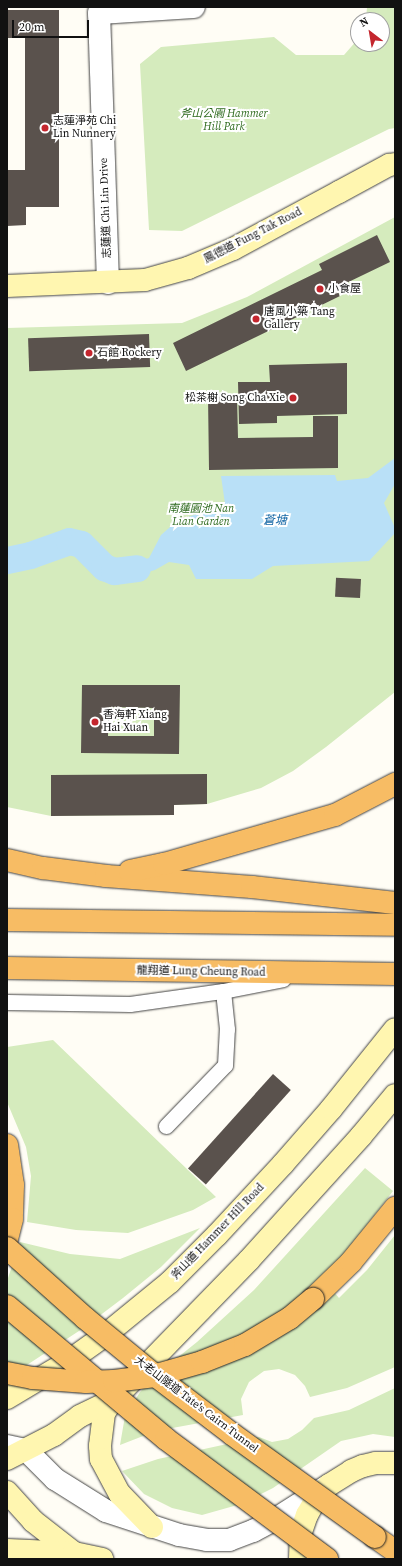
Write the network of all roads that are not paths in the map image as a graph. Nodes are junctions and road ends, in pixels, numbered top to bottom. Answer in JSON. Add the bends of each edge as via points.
{"nodes":[{"id":1,"x":194,"y":7,"type":"edge"},
{"id":2,"x":99,"y":10,"type":"edge"},
{"id":3,"x":395,"y":164,"type":"edge"},
{"id":4,"x":108,"y":283,"type":"junction"},
{"id":5,"x":7,"y":286,"type":"edge"},
{"id":6,"x":395,"y":784,"type":"edge"},
{"id":7,"x":7,"y":860,"type":"edge"},
{"id":8,"x":106,"y":876,"type":"junction"},
{"id":9,"x":395,"y":903,"type":"edge"},
{"id":10,"x":7,"y":915,"type":"edge"},
{"id":11,"x":7,"y":920,"type":"edge"},
{"id":12,"x":34,"y":920,"type":"junction"},
{"id":13,"x":395,"y":925,"type":"edge"},
{"id":14,"x":7,"y":968,"type":"edge"},
{"id":15,"x":312,"y":973,"type":"junction"},
{"id":16,"x":395,"y":974,"type":"edge"},
{"id":17,"x":224,"y":991,"type":"junction"},
{"id":18,"x":7,"y":1002,"type":"edge"},
{"id":19,"x":395,"y":1030,"type":"edge"},
{"id":20,"x":395,"y":1095,"type":"edge"},
{"id":21,"x":166,"y":1126,"type":"dead end"},
{"id":22,"x":7,"y":1145,"type":"edge"},
{"id":23,"x":395,"y":1208,"type":"edge"},
{"id":24,"x":7,"y":1239,"type":"edge"},
{"id":25,"x":7,"y":1248,"type":"edge"},
{"id":26,"x":7,"y":1306,"type":"edge"},
{"id":27,"x":7,"y":1373,"type":"edge"},
{"id":28,"x":7,"y":1398,"type":"edge"},
{"id":29,"x":113,"y":1400,"type":"junction"},
{"id":30,"x":17,"y":1448,"type":"edge"},
{"id":31,"x":7,"y":1459,"type":"edge"},
{"id":32,"x":395,"y":1463,"type":"edge"},
{"id":33,"x":329,"y":1485,"type":"junction"},
{"id":34,"x":7,"y":1492,"type":"edge"},
{"id":35,"x":152,"y":1527,"type":"junction"},
{"id":36,"x":7,"y":1550,"type":"edge"},
{"id":37,"x":395,"y":1551,"type":"edge"},
{"id":38,"x":74,"y":1553,"type":"junction"},
{"id":39,"x":102,"y":1559,"type":"edge"},
{"id":40,"x":300,"y":1559,"type":"edge"},
{"id":41,"x":327,"y":1559,"type":"edge"}],
"edges":[{"from":1,"to":2,"type":"street","name":"志蓮道 Chi Lin Drive"},
{"from":2,"to":4,"type":"street","name":"志蓮道 Chi Lin Drive"},
{"from":3,"to":4,"type":"main road","name":"鳳德道 Fung Tak Road","via":[[233,249],[188,268],[145,280]]},
{"from":4,"to":5,"type":"main road","name":"鳳德道 Fung Tak Road"},
{"from":6,"to":8,"type":"highway","via":[[335,815],[164,864]]},
{"from":7,"to":8,"type":"highway","via":[[43,868]]},
{"from":8,"to":9,"type":"highway","via":[[252,887]]},
{"from":10,"to":12,"type":"main road"},
{"from":11,"to":12,"type":"highway"},
{"from":12,"to":13,"type":"highway"},
{"from":14,"to":15,"type":"highway","name":"龍翔道 Lung Cheung Road"},
{"from":15,"to":16,"type":"highway","name":"龍翔道 Lung Cheung Road"},
{"from":15,"to":17,"type":"lane"},
{"from":17,"to":18,"type":"lane","via":[[130,1004]]},
{"from":17,"to":21,"type":"lane","via":[[227,1029],[225,1064]]},
{"from":19,"to":28,"type":"main road","name":"斧山道 Hammer Hill Road","via":[[331,1110],[217,1235],[170,1282],[69,1361]]},
{"from":20,"to":29,"type":"main road","via":[[249,1260]]},
{"from":22,"to":24,"type":"highway","via":[[11,1166],[12,1219]]},
{"from":23,"to":27,"type":"highway","bridge":true,"via":[[351,1262],[313,1299],[290,1318],[244,1345],[202,1362],[153,1376],[114,1381],[86,1382],[33,1378]]},
{"from":25,"to":37,"type":"highway","name":"大老山隧道 Tate's Cairn Tunnel","bridge":true,"via":[[158,1378]]},
{"from":26,"to":41,"type":"highway","bridge":true,"via":[[160,1434]]},
{"from":29,"to":30,"type":"main road","via":[[80,1416],[54,1435]]},
{"from":29,"to":35,"type":"main road","via":[[104,1413],[101,1459],[120,1494]]},
{"from":30,"to":31,"type":"main road"},
{"from":30,"to":35,"type":"street","via":[[55,1479],[106,1511]]},
{"from":32,"to":33,"type":"main road","via":[[363,1466]]},
{"from":33,"to":35,"type":"street","via":[[274,1520],[229,1540],[207,1540]]},
{"from":33,"to":40,"type":"main road","via":[[316,1499],[307,1515],[301,1532]]},
{"from":34,"to":38,"type":"main road","via":[[33,1521]]},
{"from":36,"to":38,"type":"main road"},
{"from":38,"to":39,"type":"main road"}]}
